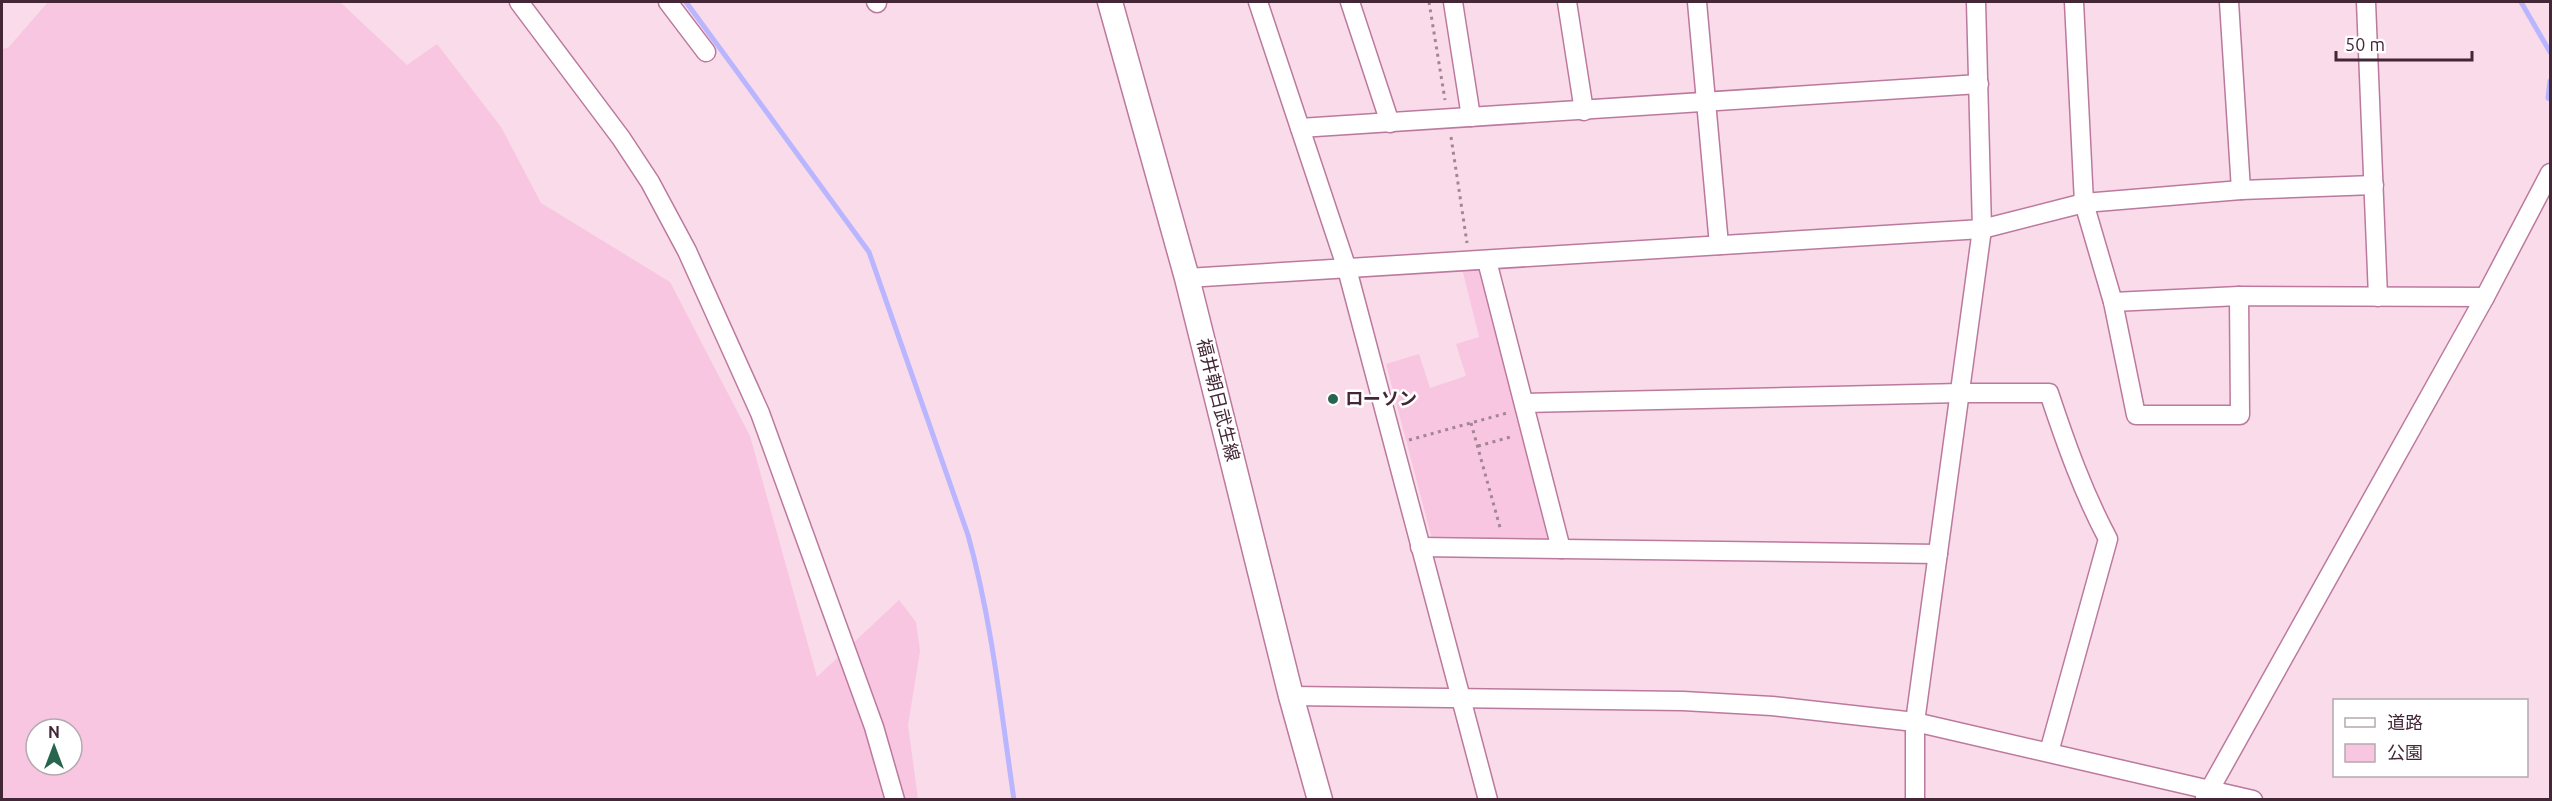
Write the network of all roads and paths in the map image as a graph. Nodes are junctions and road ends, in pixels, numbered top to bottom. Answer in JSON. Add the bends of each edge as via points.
{"nodes":[{"id":1,"x":519,"y":2,"type":"edge"},
{"id":2,"x":668,"y":2,"type":"edge"},
{"id":3,"x":1110,"y":2,"type":"edge"},
{"id":4,"x":1258,"y":2,"type":"edge"},
{"id":5,"x":1350,"y":2,"type":"edge"},
{"id":6,"x":1453,"y":2,"type":"edge"},
{"id":7,"x":1567,"y":2,"type":"edge"},
{"id":8,"x":1697,"y":2,"type":"edge"},
{"id":9,"x":1976,"y":2,"type":"edge"},
{"id":10,"x":2074,"y":2,"type":"edge"},
{"id":11,"x":2229,"y":2,"type":"edge"},
{"id":12,"x":2366,"y":2,"type":"edge"},
{"id":13,"x":706,"y":52,"type":"dead end"},
{"id":14,"x":1978,"y":84,"type":"junction"},
{"id":15,"x":1705,"y":103,"type":"junction"},
{"id":16,"x":1584,"y":111,"type":"junction"},
{"id":17,"x":1471,"y":117,"type":"junction"},
{"id":18,"x":1390,"y":123,"type":"junction"},
{"id":19,"x":1300,"y":128,"type":"junction"},
{"id":20,"x":2550,"y":173,"type":"edge"},
{"id":21,"x":2374,"y":185,"type":"junction"},
{"id":22,"x":2241,"y":190,"type":"junction"},
{"id":23,"x":2084,"y":203,"type":"junction"},
{"id":24,"x":1983,"y":229,"type":"junction"},
{"id":25,"x":1719,"y":245,"type":"junction"},
{"id":26,"x":1487,"y":261,"type":"junction"},
{"id":27,"x":1347,"y":269,"type":"junction"},
{"id":28,"x":1187,"y":278,"type":"junction"},
{"id":29,"x":2239,"y":296,"type":"junction"},
{"id":30,"x":2378,"y":297,"type":"junction"},
{"id":31,"x":2484,"y":297,"type":"junction"},
{"id":32,"x":2113,"y":302,"type":"junction"},
{"id":33,"x":1960,"y":393,"type":"junction"},
{"id":34,"x":1516,"y":408,"type":"junction"},
{"id":35,"x":1471,"y":423,"type":"junction"},
{"id":36,"x":1530,"y":431,"type":"junction"},
{"id":37,"x":1393,"y":444,"type":"junction"},
{"id":38,"x":1478,"y":446,"type":"junction"},
{"id":39,"x":1420,"y":547,"type":"junction"},
{"id":40,"x":1506,"y":549,"type":"junction"},
{"id":41,"x":1561,"y":549,"type":"junction"},
{"id":42,"x":1938,"y":554,"type":"junction"},
{"id":43,"x":1292,"y":696,"type":"junction"},
{"id":44,"x":1460,"y":696,"type":"junction"},
{"id":45,"x":1916,"y":722,"type":"junction"},
{"id":46,"x":2049,"y":752,"type":"junction"},
{"id":47,"x":2206,"y":794,"type":"edge"},
{"id":48,"x":895,"y":800,"type":"edge"},
{"id":49,"x":1320,"y":800,"type":"edge"},
{"id":50,"x":1488,"y":800,"type":"edge"},
{"id":51,"x":1915,"y":800,"type":"edge"},
{"id":52,"x":2253,"y":800,"type":"edge"}],
"edges":[{"from":1,"to":48,"type":"street","via":[[621,138],[687,250],[760,413],[874,727]]},
{"from":2,"to":13,"type":"street"},
{"from":3,"to":28,"type":"main road","name":"福井朝日武生線"},
{"from":4,"to":19,"type":"street"},
{"from":5,"to":18,"type":"street"},
{"from":6,"to":17,"type":"street"},
{"from":7,"to":16,"type":"street"},
{"from":8,"to":15,"type":"street"},
{"from":9,"to":14,"type":"street"},
{"from":10,"to":23,"type":"street"},
{"from":11,"to":22,"type":"street"},
{"from":12,"to":21,"type":"street"},
{"from":14,"to":15,"type":"street"},
{"from":14,"to":24,"type":"street"},
{"from":15,"to":16,"type":"street"},
{"from":15,"to":25,"type":"street"},
{"from":16,"to":17,"type":"street"},
{"from":17,"to":18,"type":"street"},
{"from":18,"to":19,"type":"street"},
{"from":19,"to":27,"type":"street"},
{"from":20,"to":31,"type":"street"},
{"from":21,"to":22,"type":"street"},
{"from":21,"to":30,"type":"street"},
{"from":22,"to":23,"type":"street"},
{"from":23,"to":24,"type":"street"},
{"from":23,"to":32,"type":"street"},
{"from":24,"to":25,"type":"street"},
{"from":24,"to":33,"type":"street"},
{"from":25,"to":26,"type":"street"},
{"from":26,"to":27,"type":"street"},
{"from":26,"to":34,"type":"street"},
{"from":27,"to":28,"type":"street"},
{"from":27,"to":37,"type":"street"},
{"from":28,"to":43,"type":"main road","name":"福井朝日武生線"},
{"from":29,"to":30,"type":"street"},
{"from":29,"to":32,"type":"street"},
{"from":29,"to":32,"type":"street","via":[[2240,415],[2136,415]]},
{"from":30,"to":31,"type":"street"},
{"from":31,"to":47,"type":"street"},
{"from":33,"to":34,"type":"street"},
{"from":33,"to":42,"type":"street"},
{"from":33,"to":46,"type":"street","via":[[2049,393],[2074,468],[2108,539]]},
{"from":34,"to":35,"type":"path"},
{"from":34,"to":36,"type":"street"},
{"from":35,"to":37,"type":"path"},
{"from":35,"to":38,"type":"path"},
{"from":36,"to":38,"type":"path"},
{"from":36,"to":41,"type":"street"},
{"from":37,"to":39,"type":"street"},
{"from":38,"to":40,"type":"path"},
{"from":39,"to":40,"type":"street"},
{"from":39,"to":44,"type":"street"},
{"from":40,"to":41,"type":"street"},
{"from":41,"to":42,"type":"street"},
{"from":42,"to":45,"type":"street"},
{"from":43,"to":44,"type":"street"},
{"from":43,"to":49,"type":"main road","name":"福井朝日武生線"},
{"from":44,"to":45,"type":"street","via":[[1727,702]]},
{"from":44,"to":50,"type":"street"},
{"from":45,"to":46,"type":"street"},
{"from":45,"to":51,"type":"street"},
{"from":46,"to":47,"type":"street"},
{"from":47,"to":52,"type":"street"}]}
